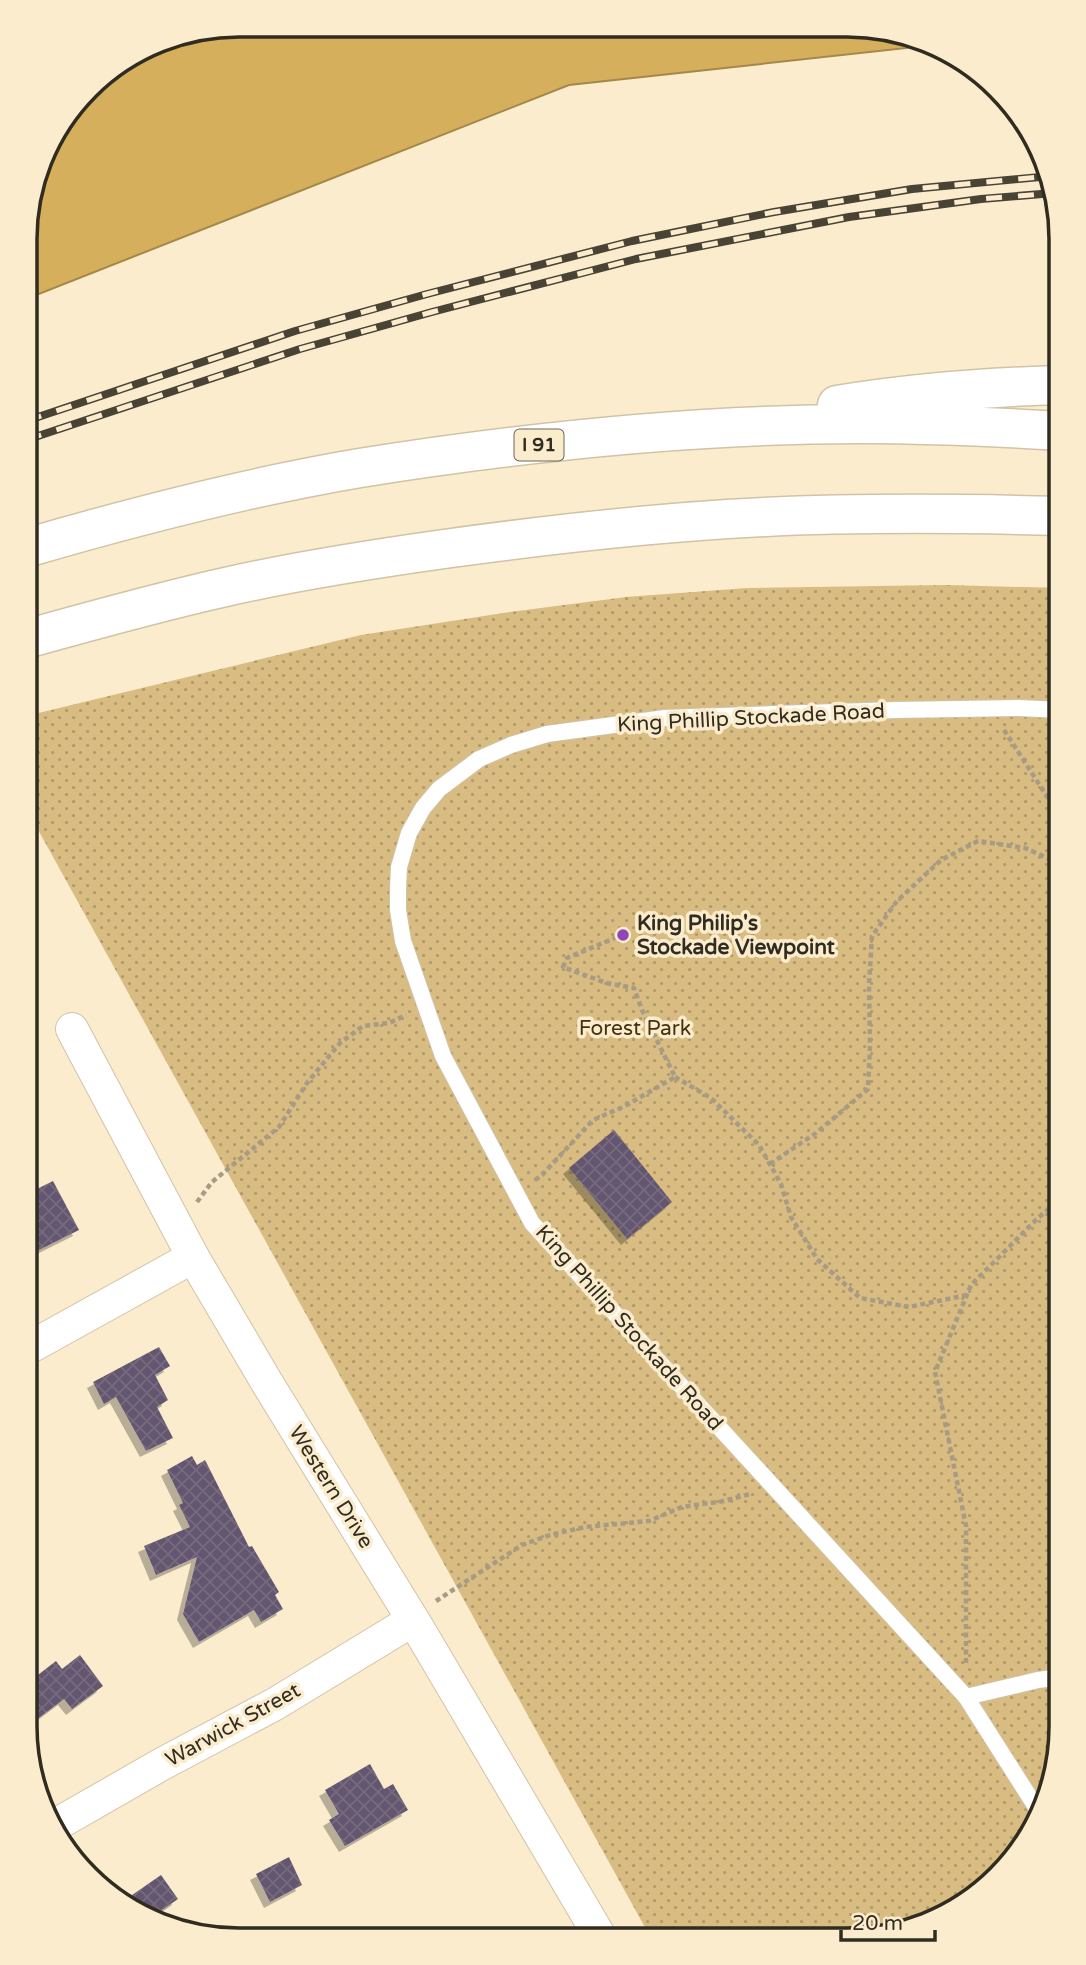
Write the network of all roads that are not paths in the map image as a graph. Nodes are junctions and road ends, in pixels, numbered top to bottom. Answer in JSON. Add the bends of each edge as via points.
{"nodes":[{"id":1,"x":1049,"y":386,"type":"edge"},
{"id":2,"x":734,"y":428,"type":"junction"},
{"id":3,"x":1049,"y":430,"type":"edge"},
{"id":4,"x":1049,"y":516,"type":"edge"},
{"id":5,"x":37,"y":545,"type":"edge"},
{"id":6,"x":37,"y":636,"type":"edge"},
{"id":7,"x":1049,"y":710,"type":"edge"},
{"id":8,"x":72,"y":1029,"type":"dead end"},
{"id":9,"x":192,"y":1257,"type":"junction"},
{"id":10,"x":37,"y":1343,"type":"edge"},
{"id":11,"x":413,"y":1620,"type":"junction"},
{"id":12,"x":1049,"y":1679,"type":"edge"},
{"id":13,"x":966,"y":1697,"type":"junction"},
{"id":14,"x":1034,"y":1804,"type":"edge"},
{"id":15,"x":62,"y":1821,"type":"edge"},
{"id":16,"x":595,"y":1928,"type":"edge"}],
"edges":[{"from":1,"to":2,"type":"highway","via":[[867,400]]},
{"from":2,"to":3,"type":"highway","number":"I 91","via":[[859,424]]},
{"from":2,"to":5,"type":"highway","number":"I 91","via":[[595,438],[359,469],[238,493]]},
{"from":4,"to":6,"type":"highway","via":[[730,519],[484,543],[230,586]]},
{"from":7,"to":13,"type":"lane","name":"King Phillip Stockade Road","via":[[665,718],[547,734],[479,759],[439,789],[409,834],[399,867],[402,933],[443,1056],[532,1223]]},
{"from":8,"to":9,"type":"street","name":"Western Drive"},
{"from":9,"to":10,"type":"street"},
{"from":9,"to":11,"type":"street","name":"Western Drive"},
{"from":11,"to":15,"type":"street","name":"Warwick Street","via":[[275,1704]]},
{"from":11,"to":16,"type":"street","name":"Western Drive"},
{"from":12,"to":13,"type":"lane"},
{"from":13,"to":14,"type":"lane","name":"King Phillip Stockade Road"}]}
